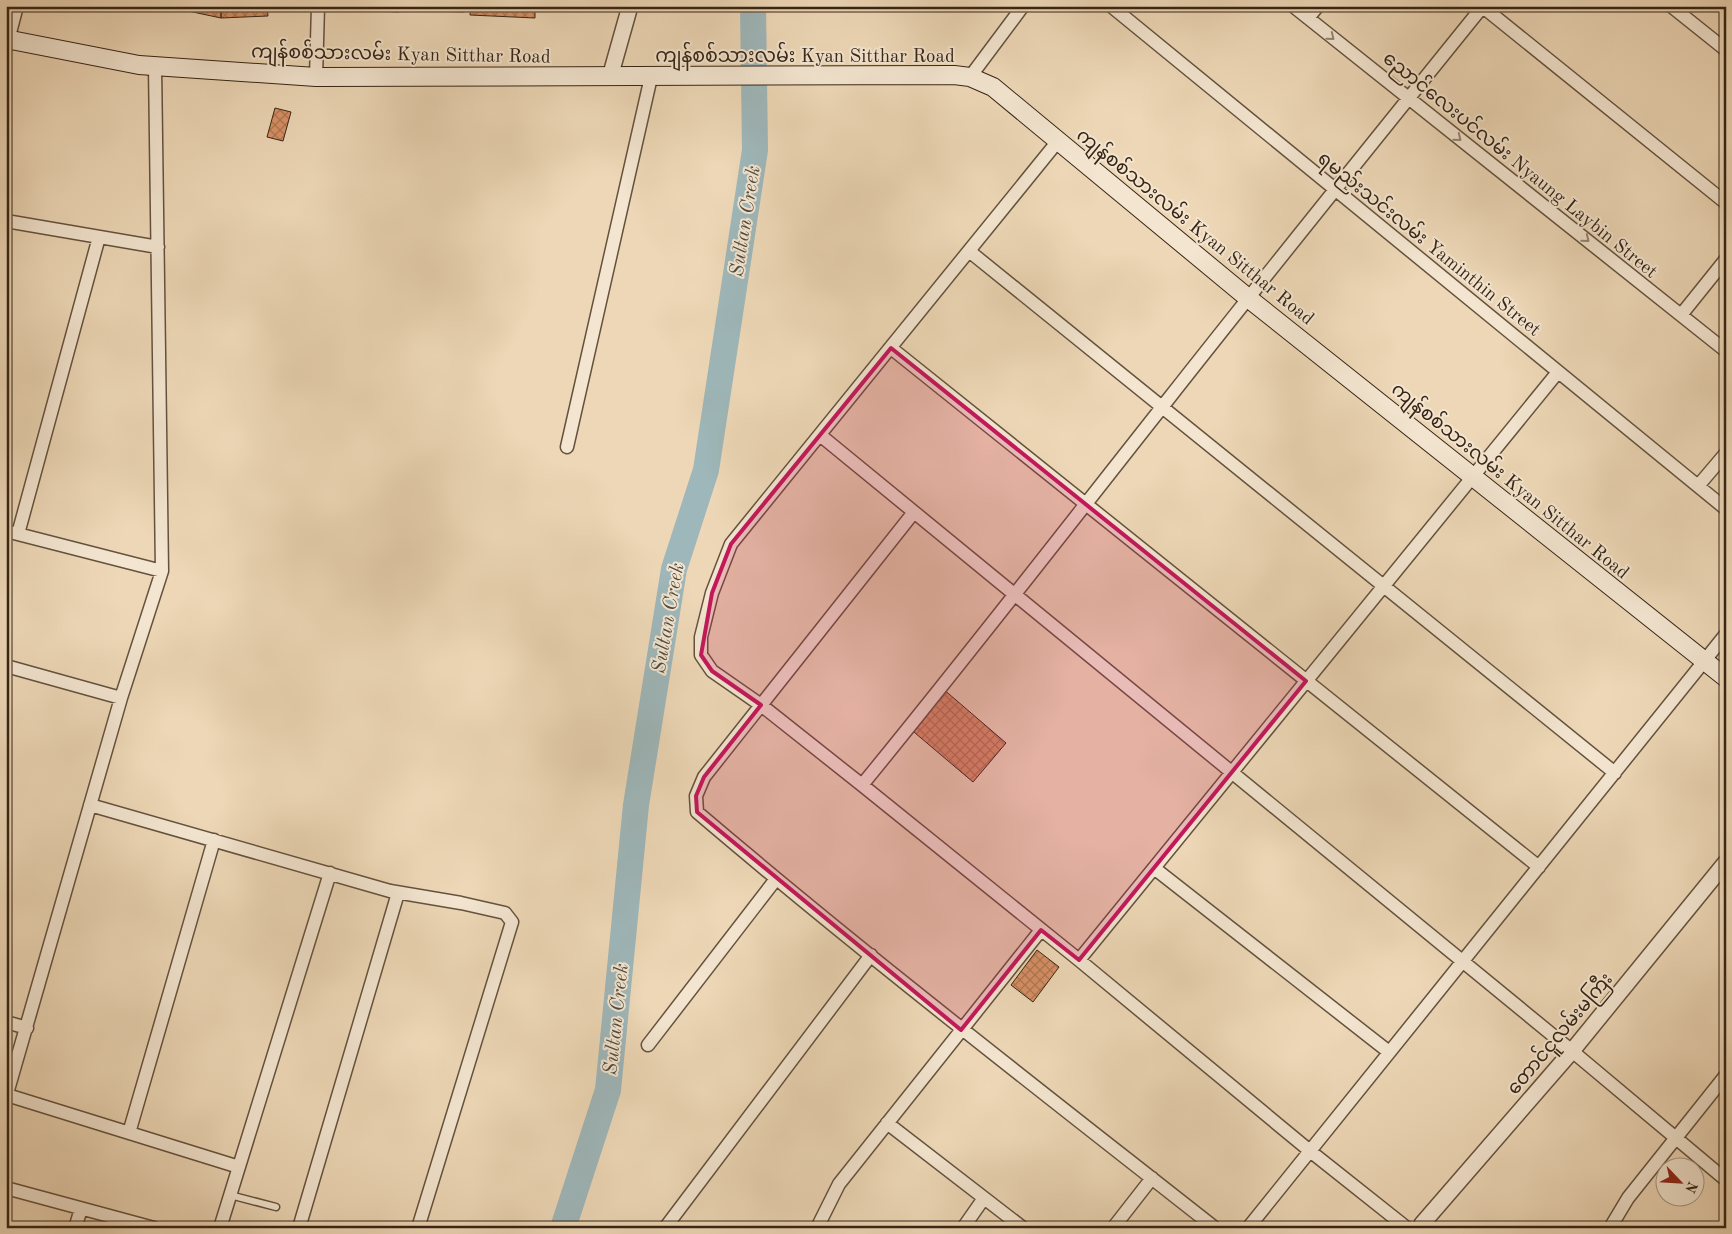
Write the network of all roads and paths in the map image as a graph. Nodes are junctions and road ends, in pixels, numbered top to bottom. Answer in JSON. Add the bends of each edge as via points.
{"nodes":[{"id":1,"x":17,"y":6,"type":"edge"},
{"id":2,"x":318,"y":6,"type":"edge"},
{"id":3,"x":630,"y":6,"type":"edge"},
{"id":4,"x":1023,"y":6,"type":"edge"},
{"id":5,"x":1111,"y":6,"type":"edge"},
{"id":6,"x":1293,"y":6,"type":"edge"},
{"id":7,"x":1318,"y":6,"type":"edge"},
{"id":8,"x":1483,"y":6,"type":"edge"},
{"id":9,"x":1671,"y":6,"type":"edge"},
{"id":10,"x":1308,"y":18,"type":"junction"},
{"id":11,"x":7,"y":42,"type":"edge"},
{"id":12,"x":1726,"y":50,"type":"edge"},
{"id":13,"x":155,"y":66,"type":"junction"},
{"id":14,"x":316,"y":77,"type":"junction"},
{"id":15,"x":610,"y":77,"type":"junction"},
{"id":16,"x":651,"y":77,"type":"junction"},
{"id":17,"x":970,"y":77,"type":"junction"},
{"id":18,"x":1409,"y":98,"type":"junction"},
{"id":19,"x":1058,"y":141,"type":"junction"},
{"id":20,"x":1335,"y":190,"type":"junction"},
{"id":21,"x":1726,"y":203,"type":"edge"},
{"id":22,"x":6,"y":221,"type":"edge"},
{"id":23,"x":99,"y":237,"type":"junction"},
{"id":24,"x":158,"y":247,"type":"junction"},
{"id":25,"x":969,"y":251,"type":"junction"},
{"id":26,"x":1726,"y":259,"type":"edge"},
{"id":27,"x":1248,"y":298,"type":"junction"},
{"id":28,"x":1681,"y":315,"type":"junction"},
{"id":29,"x":891,"y":348,"type":"junction"},
{"id":30,"x":1726,"y":351,"type":"edge"},
{"id":31,"x":1558,"y":372,"type":"junction"},
{"id":32,"x":1162,"y":407,"type":"junction"},
{"id":33,"x":820,"y":434,"type":"junction"},
{"id":34,"x":567,"y":447,"type":"dead end"},
{"id":35,"x":1726,"y":453,"type":"edge"},
{"id":36,"x":1473,"y":477,"type":"junction"},
{"id":37,"x":1698,"y":486,"type":"junction"},
{"id":38,"x":1086,"y":504,"type":"junction"},
{"id":39,"x":1726,"y":509,"type":"edge"},
{"id":40,"x":914,"y":512,"type":"junction"},
{"id":41,"x":12,"y":532,"type":"edge"},
{"id":42,"x":162,"y":571,"type":"junction"},
{"id":43,"x":1384,"y":586,"type":"junction"},
{"id":44,"x":1014,"y":594,"type":"junction"},
{"id":45,"x":1726,"y":634,"type":"edge"},
{"id":46,"x":1704,"y":661,"type":"junction"},
{"id":47,"x":6,"y":666,"type":"edge"},
{"id":48,"x":1726,"y":678,"type":"edge"},
{"id":49,"x":1306,"y":681,"type":"junction"},
{"id":50,"x":121,"y":698,"type":"junction"},
{"id":51,"x":761,"y":706,"type":"junction"},
{"id":52,"x":1232,"y":772,"type":"junction"},
{"id":53,"x":1615,"y":773,"type":"junction"},
{"id":54,"x":862,"y":785,"type":"junction"},
{"id":55,"x":90,"y":805,"type":"junction"},
{"id":56,"x":214,"y":840,"type":"junction"},
{"id":57,"x":1726,"y":862,"type":"edge"},
{"id":58,"x":1539,"y":867,"type":"junction"},
{"id":59,"x":1154,"y":868,"type":"junction"},
{"id":60,"x":330,"y":873,"type":"junction"},
{"id":61,"x":776,"y":880,"type":"junction"},
{"id":62,"x":398,"y":892,"type":"junction"},
{"id":63,"x":1042,"y":930,"type":"junction"},
{"id":64,"x":871,"y":955,"type":"junction"},
{"id":65,"x":1080,"y":960,"type":"junction"},
{"id":66,"x":1463,"y":962,"type":"junction"},
{"id":67,"x":6,"y":1022,"type":"edge"},
{"id":68,"x":27,"y":1028,"type":"junction"},
{"id":69,"x":961,"y":1030,"type":"junction"},
{"id":70,"x":648,"y":1045,"type":"dead end"},
{"id":71,"x":1572,"y":1051,"type":"junction"},
{"id":72,"x":1390,"y":1052,"type":"junction"},
{"id":73,"x":1726,"y":1075,"type":"edge"},
{"id":74,"x":6,"y":1096,"type":"edge"},
{"id":75,"x":887,"y":1123,"type":"junction"},
{"id":76,"x":129,"y":1133,"type":"junction"},
{"id":77,"x":1675,"y":1138,"type":"junction"},
{"id":78,"x":1310,"y":1151,"type":"junction"},
{"id":79,"x":239,"y":1167,"type":"junction"},
{"id":80,"x":1152,"y":1178,"type":"junction"},
{"id":81,"x":1726,"y":1180,"type":"edge"},
{"id":82,"x":6,"y":1188,"type":"edge"},
{"id":83,"x":230,"y":1195,"type":"junction"},
{"id":84,"x":984,"y":1198,"type":"junction"},
{"id":85,"x":276,"y":1207,"type":"dead end"},
{"id":86,"x":81,"y":1209,"type":"junction"},
{"id":87,"x":75,"y":1228,"type":"edge"},
{"id":88,"x":154,"y":1228,"type":"edge"},
{"id":89,"x":220,"y":1228,"type":"edge"},
{"id":90,"x":298,"y":1228,"type":"edge"},
{"id":91,"x":418,"y":1228,"type":"edge"},
{"id":92,"x":665,"y":1228,"type":"edge"},
{"id":93,"x":816,"y":1228,"type":"edge"},
{"id":94,"x":963,"y":1228,"type":"edge"},
{"id":95,"x":1023,"y":1228,"type":"edge"},
{"id":96,"x":1114,"y":1228,"type":"edge"},
{"id":97,"x":1215,"y":1228,"type":"edge"},
{"id":98,"x":1248,"y":1228,"type":"edge"},
{"id":99,"x":1407,"y":1228,"type":"edge"},
{"id":100,"x":1421,"y":1228,"type":"edge"},
{"id":101,"x":1610,"y":1228,"type":"edge"}],
"edges":[{"from":1,"to":11,"type":"street"},
{"from":2,"to":14,"type":"street"},
{"from":3,"to":15,"type":"street"},
{"from":4,"to":17,"type":"street"},
{"from":5,"to":20,"type":"street","name":"ရမည်းသင်းလမ်း Yaminthin Street"},
{"from":6,"to":10,"type":"street","name":"ညောင်လေးပင်လမ်း Nyaung Laybin Street"},
{"from":7,"to":10,"type":"street"},
{"from":8,"to":18,"type":"street"},
{"from":8,"to":21,"type":"street"},
{"from":9,"to":12,"type":"street"},
{"from":10,"to":18,"type":"street","name":"ညောင်လေးပင်လမ်း Nyaung Laybin Street","one_way":true},
{"from":11,"to":13,"type":"main road","name":"ကျန်စစ်သားလမ်း Kyan Sitthar Road"},
{"from":13,"to":14,"type":"main road","name":"ကျန်စစ်သားလမ်း Kyan Sitthar Road"},
{"from":13,"to":24,"type":"street"},
{"from":14,"to":15,"type":"main road","name":"ကျန်စစ်သားလမ်း Kyan Sitthar Road"},
{"from":15,"to":16,"type":"main road","name":"ကျန်စစ်သားလမ်း Kyan Sitthar Road"},
{"from":16,"to":17,"type":"main road","name":"ကျန်စစ်သားလမ်း Kyan Sitthar Road"},
{"from":16,"to":34,"type":"street"},
{"from":17,"to":19,"type":"main road","name":"ကျန်စစ်သားလမ်း Kyan Sitthar Road","via":[[993,87]]},
{"from":18,"to":20,"type":"street"},
{"from":18,"to":28,"type":"street","name":"ညောင်လေးပင်လမ်း Nyaung Laybin Street","one_way":true},
{"from":19,"to":25,"type":"street"},
{"from":19,"to":27,"type":"main road","name":"ကျန်စစ်သားလမ်း Kyan Sitthar Road"},
{"from":20,"to":27,"type":"street"},
{"from":20,"to":31,"type":"street","name":"ရမည်းသင်းလမ်း Yaminthin Street"},
{"from":22,"to":23,"type":"street"},
{"from":23,"to":24,"type":"street"},
{"from":23,"to":41,"type":"street"},
{"from":24,"to":42,"type":"street"},
{"from":25,"to":29,"type":"street"},
{"from":25,"to":32,"type":"street"},
{"from":26,"to":28,"type":"street"},
{"from":27,"to":32,"type":"street"},
{"from":27,"to":36,"type":"main road","name":"ကျန်စစ်သားလမ်း Kyan Sitthar Road"},
{"from":28,"to":30,"type":"street","name":"ညောင်လေးပင်လမ်း Nyaung Laybin Street"},
{"from":29,"to":33,"type":"street"},
{"from":29,"to":38,"type":"street"},
{"from":31,"to":36,"type":"street"},
{"from":31,"to":37,"type":"street","name":"ရမည်းသင်းလမ်း Yaminthin Street"},
{"from":32,"to":38,"type":"street"},
{"from":32,"to":43,"type":"street"},
{"from":33,"to":40,"type":"street"},
{"from":33,"to":51,"type":"street","via":[[731,544],[712,593],[701,637],[701,655],[712,671]]},
{"from":35,"to":37,"type":"street"},
{"from":36,"to":43,"type":"street"},
{"from":36,"to":46,"type":"main road","name":"ကျန်စစ်သားလမ်း Kyan Sitthar Road"},
{"from":37,"to":39,"type":"street","name":"ရမည်းသင်းလမ်း Yaminthin Street"},
{"from":38,"to":44,"type":"street"},
{"from":38,"to":49,"type":"street"},
{"from":40,"to":44,"type":"street"},
{"from":40,"to":51,"type":"street"},
{"from":41,"to":42,"type":"street"},
{"from":42,"to":50,"type":"street"},
{"from":43,"to":49,"type":"street"},
{"from":43,"to":53,"type":"street"},
{"from":44,"to":52,"type":"street"},
{"from":44,"to":54,"type":"street"},
{"from":45,"to":46,"type":"street"},
{"from":46,"to":48,"type":"main road","name":"ကျန်စစ်သားလမ်း Kyan Sitthar Road"},
{"from":46,"to":53,"type":"street"},
{"from":47,"to":50,"type":"street"},
{"from":49,"to":52,"type":"street"},
{"from":49,"to":58,"type":"street"},
{"from":50,"to":55,"type":"street"},
{"from":51,"to":54,"type":"street"},
{"from":51,"to":61,"type":"street","via":[[704,777],[696,796],[697,812]]},
{"from":52,"to":59,"type":"street"},
{"from":52,"to":66,"type":"street"},
{"from":53,"to":58,"type":"street"},
{"from":54,"to":63,"type":"street"},
{"from":55,"to":56,"type":"street"},
{"from":55,"to":68,"type":"street"},
{"from":56,"to":60,"type":"street"},
{"from":56,"to":76,"type":"street"},
{"from":57,"to":71,"type":"street","name":"တောင်ငူလမ်းမကြီး"},
{"from":58,"to":66,"type":"street"},
{"from":59,"to":65,"type":"street"},
{"from":59,"to":72,"type":"street"},
{"from":60,"to":62,"type":"street"},
{"from":60,"to":79,"type":"street"},
{"from":61,"to":64,"type":"street"},
{"from":61,"to":70,"type":"street"},
{"from":62,"to":90,"type":"street"},
{"from":62,"to":91,"type":"street","via":[[505,913],[512,922]]},
{"from":63,"to":65,"type":"street"},
{"from":63,"to":69,"type":"street"},
{"from":64,"to":69,"type":"street"},
{"from":64,"to":92,"type":"street"},
{"from":65,"to":78,"type":"street"},
{"from":66,"to":71,"type":"street"},
{"from":66,"to":72,"type":"street"},
{"from":67,"to":68,"type":"street"},
{"from":68,"to":74,"type":"street"},
{"from":69,"to":75,"type":"street"},
{"from":69,"to":80,"type":"street"},
{"from":71,"to":77,"type":"street"},
{"from":71,"to":100,"type":"street","name":"တောင်ငူလမ်းမကြီး"},
{"from":72,"to":78,"type":"street"},
{"from":73,"to":77,"type":"street"},
{"from":74,"to":76,"type":"street"},
{"from":75,"to":84,"type":"street"},
{"from":75,"to":93,"type":"street","via":[[839,1184]]},
{"from":76,"to":79,"type":"street"},
{"from":77,"to":81,"type":"street"},
{"from":77,"to":101,"type":"street","via":[[1628,1198]]},
{"from":78,"to":98,"type":"street"},
{"from":78,"to":99,"type":"street"},
{"from":79,"to":83,"type":"street"},
{"from":80,"to":96,"type":"street"},
{"from":80,"to":97,"type":"street"},
{"from":82,"to":86,"type":"street"},
{"from":83,"to":85,"type":"lane"},
{"from":83,"to":89,"type":"street"},
{"from":84,"to":94,"type":"street"},
{"from":84,"to":95,"type":"street"},
{"from":86,"to":87,"type":"street"},
{"from":86,"to":88,"type":"street"}]}
